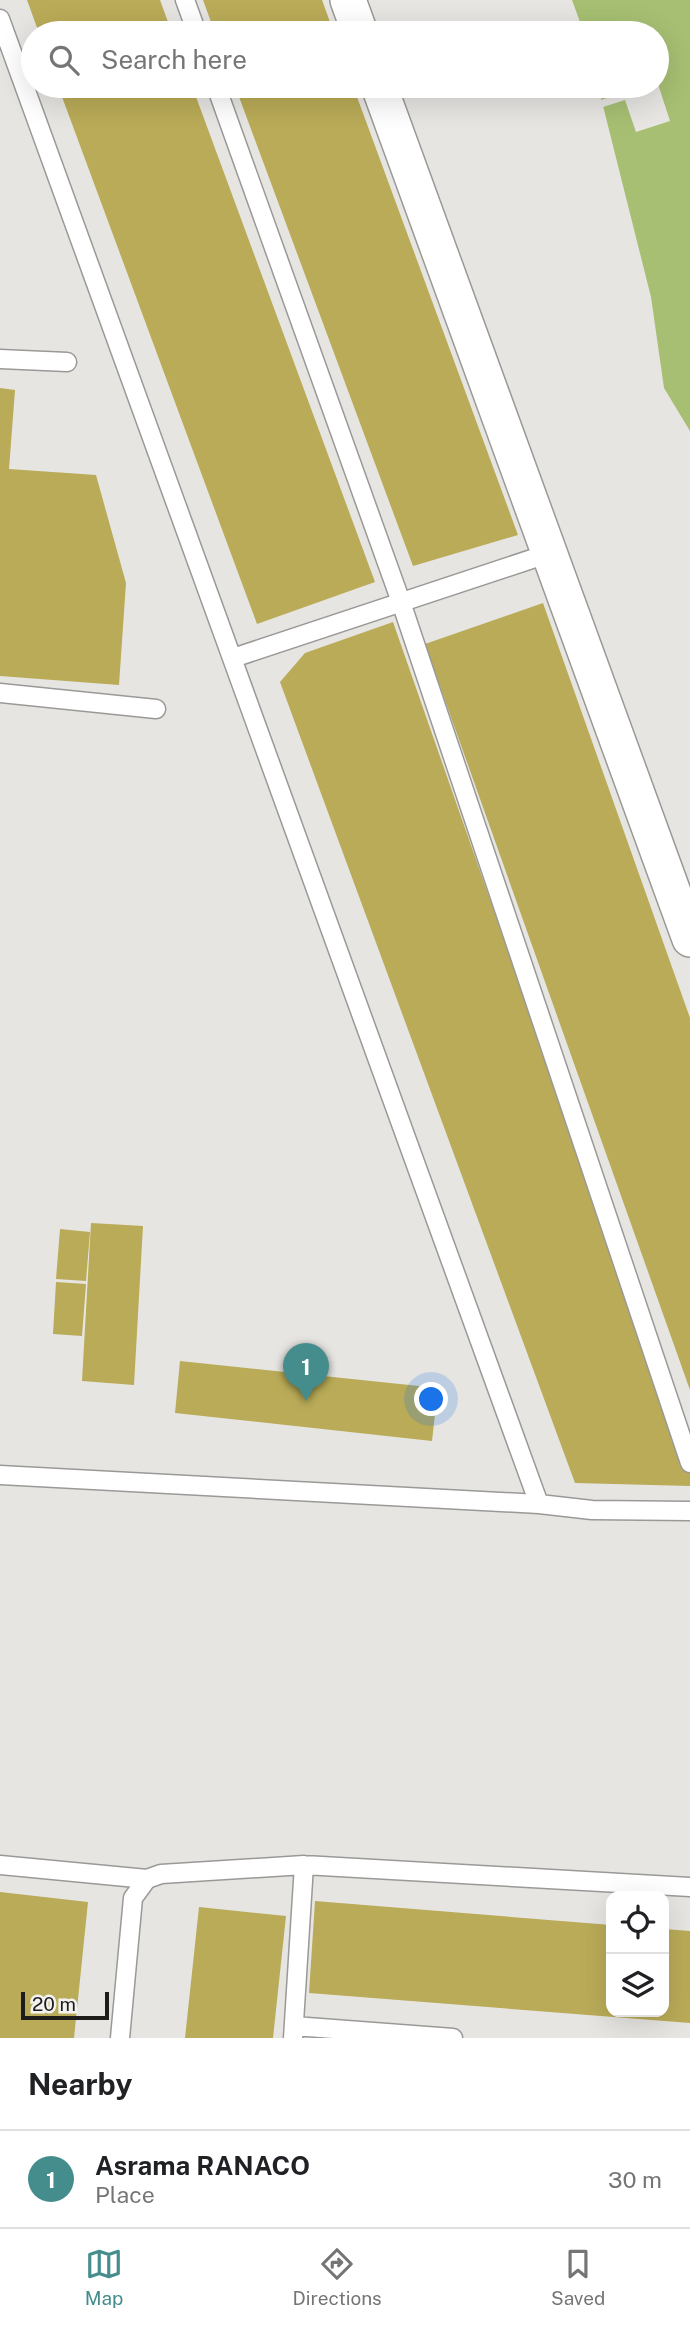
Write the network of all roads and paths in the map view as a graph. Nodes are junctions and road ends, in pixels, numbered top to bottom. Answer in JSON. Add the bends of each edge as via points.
{"nodes":[{"id":1,"x":186,"y":0,"type":"edge"},
{"id":2,"x":348,"y":0,"type":"edge"},
{"id":3,"x":0,"y":19,"type":"edge"},
{"id":4,"x":193,"y":21,"type":"edge"},
{"id":5,"x":356,"y":21,"type":"edge"},
{"id":6,"x":21,"y":77,"type":"edge"},
{"id":7,"x":29,"y":98,"type":"edge"},
{"id":8,"x":220,"y":98,"type":"edge"},
{"id":9,"x":383,"y":98,"type":"edge"},
{"id":10,"x":0,"y":359,"type":"edge"},
{"id":11,"x":67,"y":362,"type":"dead end"},
{"id":12,"x":550,"y":553,"type":"junction"},
{"id":13,"x":401,"y":602,"type":"junction"},
{"id":14,"x":233,"y":658,"type":"junction"},
{"id":15,"x":0,"y":693,"type":"edge"},
{"id":16,"x":156,"y":709,"type":"dead end"},
{"id":17,"x":690,"y":939,"type":"edge"},
{"id":18,"x":690,"y":1463,"type":"edge"},
{"id":19,"x":0,"y":1475,"type":"edge"},
{"id":20,"x":539,"y":1504,"type":"junction"},
{"id":21,"x":690,"y":1511,"type":"edge"},
{"id":22,"x":0,"y":1865,"type":"edge"},
{"id":23,"x":304,"y":1865,"type":"junction"},
{"id":24,"x":147,"y":1879,"type":"junction"},
{"id":25,"x":690,"y":1887,"type":"edge"},
{"id":26,"x":293,"y":2032,"type":"edge"},
{"id":27,"x":120,"y":2038,"type":"edge"},
{"id":28,"x":453,"y":2038,"type":"edge"}],
"edges":[{"from":1,"to":4,"type":"lane"},
{"from":2,"to":5,"type":"street"},
{"from":3,"to":6,"type":"lane"},
{"from":7,"to":14,"type":"lane"},
{"from":8,"to":13,"type":"lane"},
{"from":9,"to":12,"type":"street"},
{"from":10,"to":11,"type":"lane"},
{"from":12,"to":13,"type":"lane"},
{"from":12,"to":17,"type":"street"},
{"from":13,"to":14,"type":"lane"},
{"from":13,"to":18,"type":"lane"},
{"from":14,"to":20,"type":"lane"},
{"from":15,"to":16,"type":"lane"},
{"from":19,"to":20,"type":"lane"},
{"from":20,"to":21,"type":"lane","via":[[592,1510]]},
{"from":22,"to":24,"type":"lane"},
{"from":23,"to":24,"type":"lane","via":[[161,1874]]},
{"from":23,"to":25,"type":"lane"},
{"from":23,"to":26,"type":"lane"},
{"from":24,"to":27,"type":"lane","via":[[133,1898]]},
{"from":26,"to":28,"type":"lane"}]}
